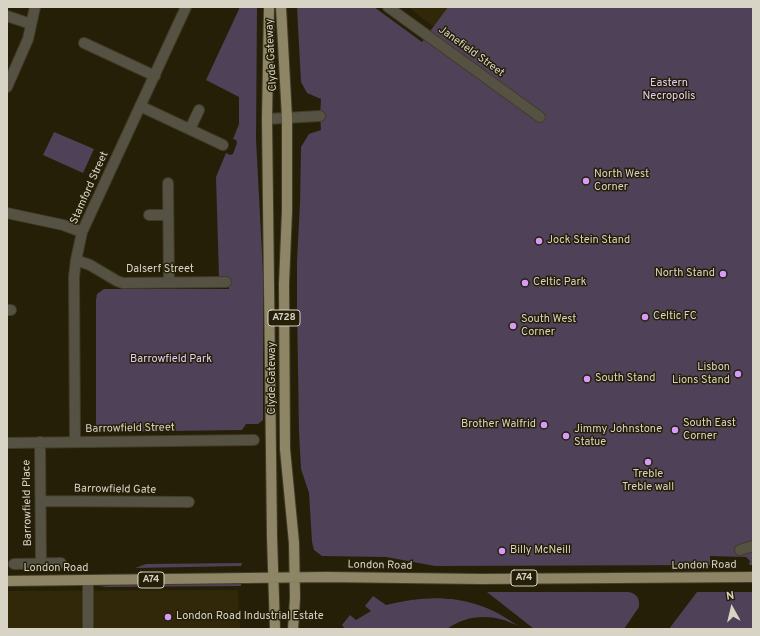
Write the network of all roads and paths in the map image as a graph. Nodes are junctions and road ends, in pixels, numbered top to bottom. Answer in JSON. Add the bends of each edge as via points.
{"nodes":[{"id":1,"x":35,"y":7,"type":"edge"},
{"id":2,"x":186,"y":7,"type":"edge"},
{"id":3,"x":269,"y":7,"type":"edge"},
{"id":4,"x":282,"y":7,"type":"edge"},
{"id":5,"x":388,"y":7,"type":"edge"},
{"id":6,"x":7,"y":16,"type":"edge"},
{"id":7,"x":31,"y":24,"type":"junction"},
{"id":8,"x":84,"y":43,"type":"dead end"},
{"id":9,"x":155,"y":76,"type":"junction"},
{"id":10,"x":7,"y":87,"type":"edge"},
{"id":11,"x":140,"y":106,"type":"junction"},
{"id":12,"x":199,"y":110,"type":"dead end"},
{"id":13,"x":320,"y":116,"type":"dead end"},
{"id":14,"x":540,"y":117,"type":"dead end"},
{"id":15,"x":287,"y":118,"type":"junction"},
{"id":16,"x":267,"y":119,"type":"junction"},
{"id":17,"x":190,"y":129,"type":"junction"},
{"id":18,"x":223,"y":145,"type":"dead end"},
{"id":19,"x":168,"y":183,"type":"dead end"},
{"id":20,"x":7,"y":213,"type":"edge"},
{"id":21,"x":168,"y":214,"type":"junction"},
{"id":22,"x":150,"y":215,"type":"dead end"},
{"id":23,"x":82,"y":232,"type":"junction"},
{"id":24,"x":76,"y":260,"type":"junction"},
{"id":25,"x":226,"y":282,"type":"dead end"},
{"id":26,"x":169,"y":283,"type":"junction"},
{"id":27,"x":254,"y":440,"type":"dead end"},
{"id":28,"x":7,"y":442,"type":"edge"},
{"id":29,"x":40,"y":442,"type":"junction"},
{"id":30,"x":75,"y":442,"type":"junction"},
{"id":31,"x":41,"y":501,"type":"junction"},
{"id":32,"x":189,"y":502,"type":"dead end"},
{"id":33,"x":753,"y":546,"type":"edge"},
{"id":34,"x":740,"y":550,"type":"dead end"},
{"id":35,"x":41,"y":563,"type":"junction"},
{"id":36,"x":61,"y":563,"type":"dead end"},
{"id":37,"x":14,"y":564,"type":"dead end"},
{"id":38,"x":753,"y":577,"type":"edge"},
{"id":39,"x":274,"y":578,"type":"junction"},
{"id":40,"x":294,"y":578,"type":"junction"},
{"id":41,"x":7,"y":581,"type":"edge"},
{"id":42,"x":88,"y":581,"type":"junction"},
{"id":43,"x":88,"y":629,"type":"edge"},
{"id":44,"x":275,"y":629,"type":"edge"},
{"id":45,"x":293,"y":629,"type":"edge"}],
"edges":[{"from":1,"to":7,"type":"street"},
{"from":2,"to":9,"type":"street","name":"Stamford Street"},
{"from":3,"to":16,"type":"main road","name":"Clyde Gateway","number":"A728"},
{"from":4,"to":15,"type":"main road","name":"Clyde Gateway","number":"A728"},
{"from":5,"to":14,"type":"street","name":"Janefield Street"},
{"from":6,"to":7,"type":"street"},
{"from":7,"to":10,"type":"street","via":[[28,39]]},
{"from":8,"to":9,"type":"street"},
{"from":9,"to":11,"type":"street","name":"Stamford Street"},
{"from":11,"to":17,"type":"street"},
{"from":11,"to":23,"type":"street","name":"Stamford Street"},
{"from":12,"to":17,"type":"street"},
{"from":13,"to":15,"type":"street"},
{"from":15,"to":16,"type":"street"},
{"from":15,"to":40,"type":"main road","name":"Clyde Gateway","number":"A728","via":[[285,449],[294,543]]},
{"from":16,"to":39,"type":"main road","name":"Clyde Gateway","number":"A728"},
{"from":17,"to":18,"type":"street"},
{"from":19,"to":21,"type":"street"},
{"from":20,"to":23,"type":"street"},
{"from":21,"to":22,"type":"street"},
{"from":21,"to":26,"type":"street"},
{"from":23,"to":24,"type":"street","name":"Stamford Street"},
{"from":24,"to":26,"type":"street","name":"Dalserf Street","via":[[117,281]]},
{"from":24,"to":30,"type":"street","name":"Stamford Street"},
{"from":25,"to":26,"type":"street","name":"Dalserf Street"},
{"from":27,"to":30,"type":"street","name":"Barrowfield Street"},
{"from":28,"to":29,"type":"street","name":"Barrowfield Street"},
{"from":29,"to":30,"type":"street","name":"Barrowfield Street"},
{"from":29,"to":31,"type":"street","name":"Barrowfield Place"},
{"from":31,"to":32,"type":"street","name":"Barrowfield Gate"},
{"from":31,"to":35,"type":"street","name":"Barrowfield Place"},
{"from":33,"to":34,"type":"street"},
{"from":35,"to":36,"type":"street"},
{"from":35,"to":37,"type":"street"},
{"from":38,"to":40,"type":"main road","name":"London Road","number":"A74"},
{"from":39,"to":40,"type":"main road","name":"London Road","number":"A74"},
{"from":39,"to":42,"type":"main road","name":"London Road","number":"A74"},
{"from":39,"to":44,"type":"main road","name":"Clyde Gateway","number":"A728"},
{"from":40,"to":45,"type":"main road","name":"Clyde Gateway","number":"A728"},
{"from":41,"to":42,"type":"main road","name":"London Road","number":"A74"},
{"from":42,"to":43,"type":"street"}]}
